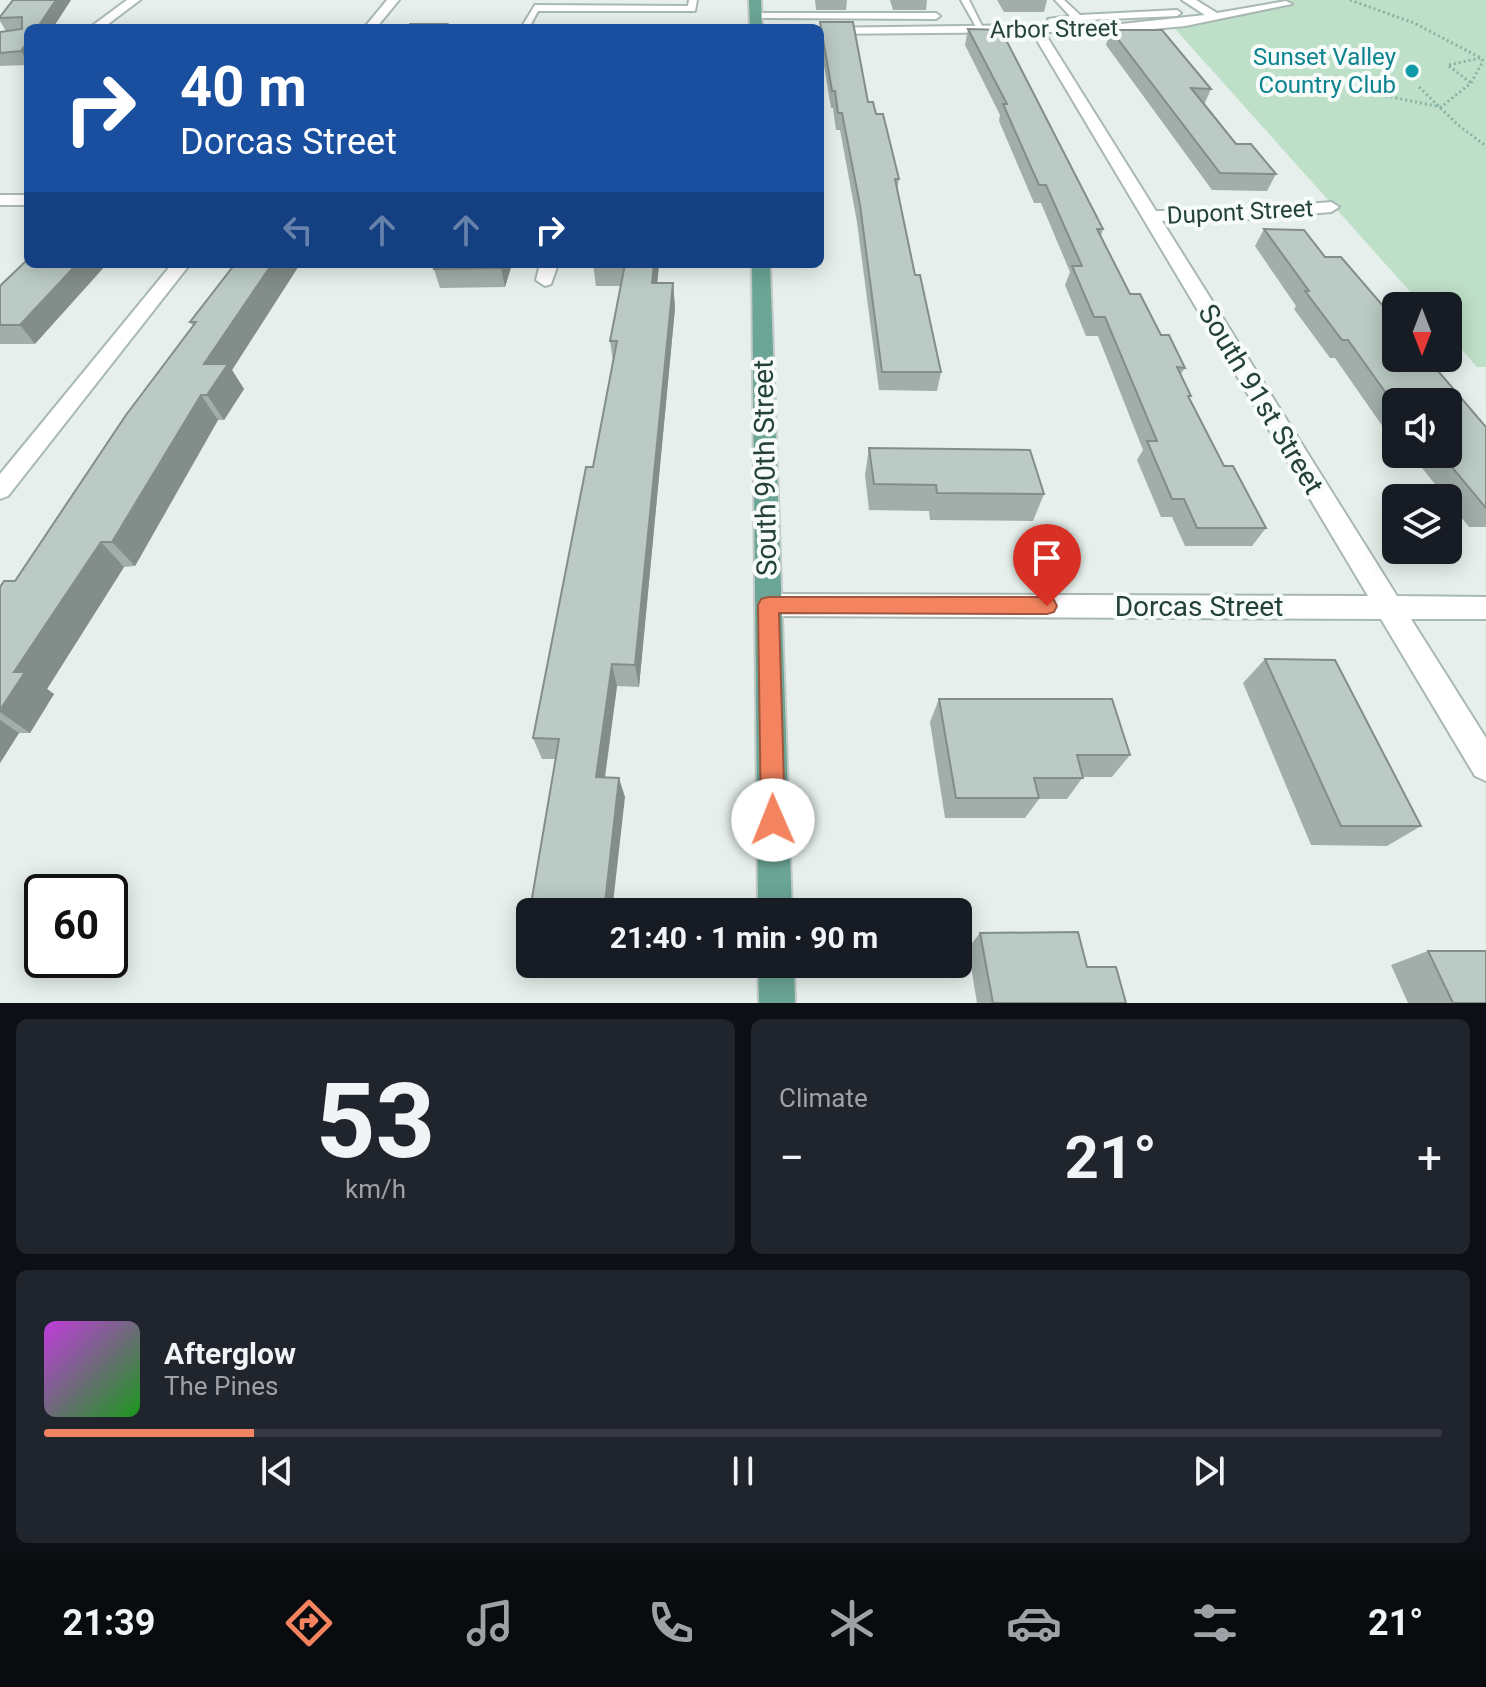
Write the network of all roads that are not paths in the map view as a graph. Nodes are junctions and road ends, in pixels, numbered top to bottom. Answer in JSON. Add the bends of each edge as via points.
{"nodes":[{"id":1,"x":134,"y":0,"type":"edge"},
{"id":2,"x":393,"y":0,"type":"edge"},
{"id":3,"x":693,"y":0,"type":"edge"},
{"id":4,"x":755,"y":0,"type":"edge"},
{"id":5,"x":965,"y":0,"type":"edge"},
{"id":6,"x":1059,"y":0,"type":"edge"},
{"id":7,"x":1157,"y":0,"type":"edge"},
{"id":8,"x":1188,"y":0,"type":"edge"},
{"id":9,"x":536,"y":4,"type":"edge"},
{"id":10,"x":644,"y":4,"type":"edge"},
{"id":11,"x":1286,"y":4,"type":"dead end"},
{"id":12,"x":1177,"y":13,"type":"junction"},
{"id":13,"x":1216,"y":17,"type":"junction"},
{"id":14,"x":1078,"y":18,"type":"junction"},
{"id":15,"x":756,"y":22,"type":"edge"},
{"id":16,"x":1188,"y":22,"type":"junction"},
{"id":17,"x":101,"y":24,"type":"edge"},
{"id":18,"x":373,"y":24,"type":"edge"},
{"id":19,"x":527,"y":24,"type":"edge"},
{"id":20,"x":824,"y":30,"type":"edge"},
{"id":21,"x":943,"y":30,"type":"junction"},
{"id":22,"x":982,"y":30,"type":"junction"},
{"id":23,"x":1060,"y":30,"type":"junction"},
{"id":24,"x":1089,"y":30,"type":"junction"},
{"id":25,"x":1037,"y":31,"type":"junction"},
{"id":26,"x":0,"y":200,"type":"edge"},
{"id":27,"x":24,"y":200,"type":"edge"},
{"id":28,"x":1331,"y":207,"type":"dead end"},
{"id":29,"x":1149,"y":216,"type":"junction"},
{"id":30,"x":178,"y":268,"type":"edge"},
{"id":31,"x":761,"y":268,"type":"edge"},
{"id":32,"x":0,"y":490,"type":"edge"},
{"id":33,"x":768,"y":605,"type":"junction"},
{"id":34,"x":1388,"y":607,"type":"junction"},
{"id":35,"x":1486,"y":608,"type":"edge"},
{"id":36,"x":1486,"y":766,"type":"edge"},
{"id":37,"x":775,"y":898,"type":"edge"},
{"id":38,"x":776,"y":978,"type":"edge"},
{"id":39,"x":777,"y":1003,"type":"edge"}],
"edges":[{"from":1,"to":17,"type":"street"},
{"from":2,"to":18,"type":"street"},
{"from":3,"to":10,"type":"lane","via":[[692,9]]},
{"from":4,"to":15,"type":"main road"},
{"from":5,"to":22,"type":"lane"},
{"from":6,"to":14,"type":"lane"},
{"from":7,"to":12,"type":"lane"},
{"from":8,"to":13,"type":"street"},
{"from":9,"to":10,"type":"lane"},
{"from":9,"to":19,"type":"lane"},
{"from":11,"to":13,"type":"street","name":"Arbor Street"},
{"from":12,"to":14,"type":"lane"},
{"from":12,"to":16,"type":"lane"},
{"from":13,"to":16,"type":"street","name":"Arbor Street"},
{"from":14,"to":23,"type":"lane","via":[[1052,19]]},
{"from":14,"to":24,"type":"lane"},
{"from":15,"to":21,"type":"lane","via":[[935,12]]},
{"from":16,"to":24,"type":"street","name":"Arbor Street"},
{"from":20,"to":21,"type":"street","name":"Arbor Street"},
{"from":21,"to":22,"type":"street","name":"Arbor Street"},
{"from":22,"to":25,"type":"street","name":"Arbor Street"},
{"from":23,"to":24,"type":"street","name":"Arbor Street"},
{"from":23,"to":25,"type":"street","name":"Arbor Street"},
{"from":25,"to":29,"type":"street","name":"South 91st Street"},
{"from":26,"to":27,"type":"street"},
{"from":28,"to":29,"type":"street","name":"Dupont Street"},
{"from":29,"to":34,"type":"street","name":"South 91st Street"},
{"from":30,"to":32,"type":"street"},
{"from":31,"to":33,"type":"main road","name":"South 90th Street"},
{"from":33,"to":34,"type":"street","name":"Dorcas Street"},
{"from":33,"to":37,"type":"main road","name":"South 90th Street"},
{"from":34,"to":35,"type":"street","name":"Dorcas Street"},
{"from":34,"to":36,"type":"street","name":"South 91st Street"},
{"from":38,"to":39,"type":"main road"}]}
